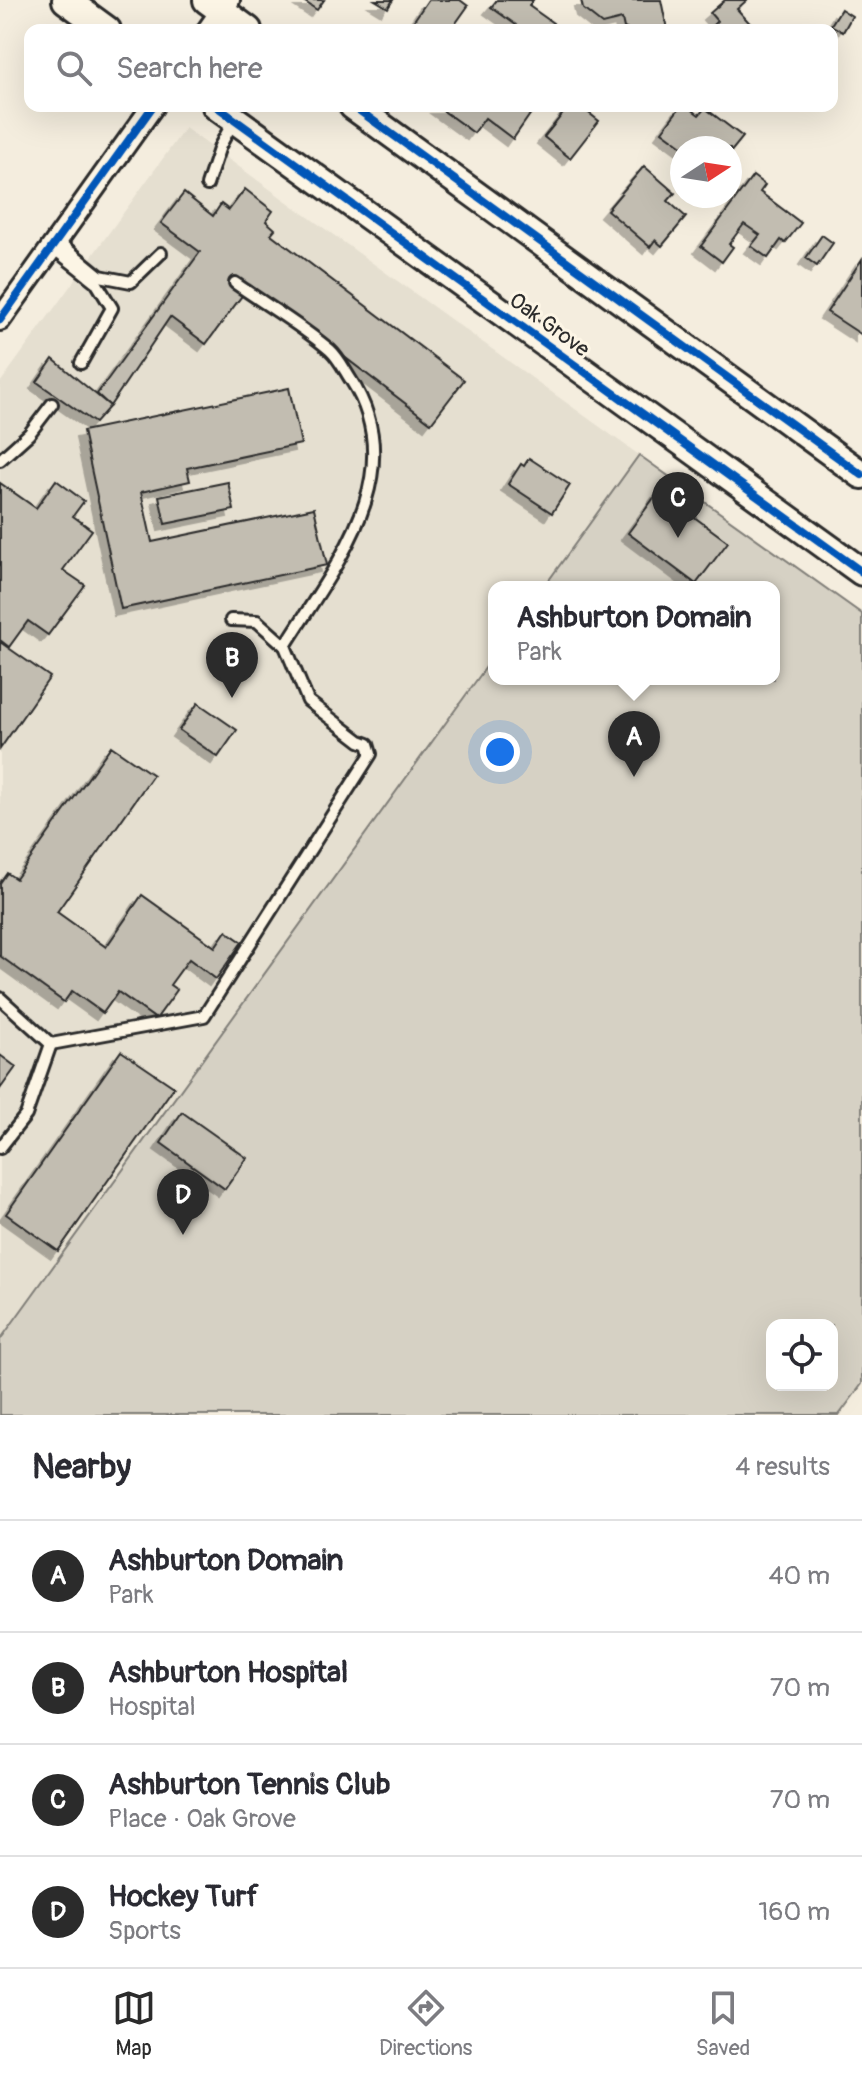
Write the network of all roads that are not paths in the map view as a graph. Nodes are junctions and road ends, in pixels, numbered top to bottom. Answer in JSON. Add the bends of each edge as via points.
{"nodes":[{"id":1,"x":66,"y":0,"type":"edge"},
{"id":2,"x":217,"y":10,"type":"edge"},
{"id":3,"x":99,"y":24,"type":"edge"},
{"id":4,"x":239,"y":24,"type":"edge"},
{"id":5,"x":149,"y":112,"type":"edge"},
{"id":6,"x":225,"y":112,"type":"edge"},
{"id":7,"x":361,"y":112,"type":"edge"},
{"id":8,"x":207,"y":185,"type":"dead end"},
{"id":9,"x":54,"y":244,"type":"junction"},
{"id":10,"x":161,"y":253,"type":"dead end"},
{"id":11,"x":235,"y":283,"type":"dead end"},
{"id":12,"x":0,"y":320,"type":"edge"},
{"id":13,"x":81,"y":363,"type":"dead end"},
{"id":14,"x":52,"y":404,"type":"dead end"},
{"id":15,"x":0,"y":460,"type":"edge"},
{"id":16,"x":862,"y":475,"type":"edge"},
{"id":17,"x":862,"y":572,"type":"edge"},
{"id":18,"x":231,"y":620,"type":"dead end"},
{"id":19,"x":285,"y":646,"type":"junction"},
{"id":20,"x":0,"y":998,"type":"edge"},
{"id":21,"x":51,"y":1044,"type":"junction"},
{"id":22,"x":0,"y":1148,"type":"edge"}],
"edges":[{"from":1,"to":3,"type":"street"},
{"from":2,"to":4,"type":"street"},
{"from":5,"to":9,"type":"street"},
{"from":6,"to":8,"type":"lane"},
{"from":6,"to":17,"type":"street","name":"Oak Grove"},
{"from":7,"to":16,"type":"street"},
{"from":9,"to":10,"type":"lane","via":[[100,276],[131,282]]},
{"from":9,"to":12,"type":"street"},
{"from":9,"to":13,"type":"lane","via":[[96,282],[112,308]]},
{"from":11,"to":19,"type":"lane","via":[[332,352],[361,395],[374,433],[373,479],[354,535]]},
{"from":14,"to":15,"type":"lane"},
{"from":18,"to":19,"type":"lane","via":[[257,621]]},
{"from":19,"to":21,"type":"lane","via":[[308,701],[368,744],[371,754],[204,1016]]},
{"from":20,"to":21,"type":"lane"},
{"from":21,"to":22,"type":"lane","via":[[26,1115]]}]}
